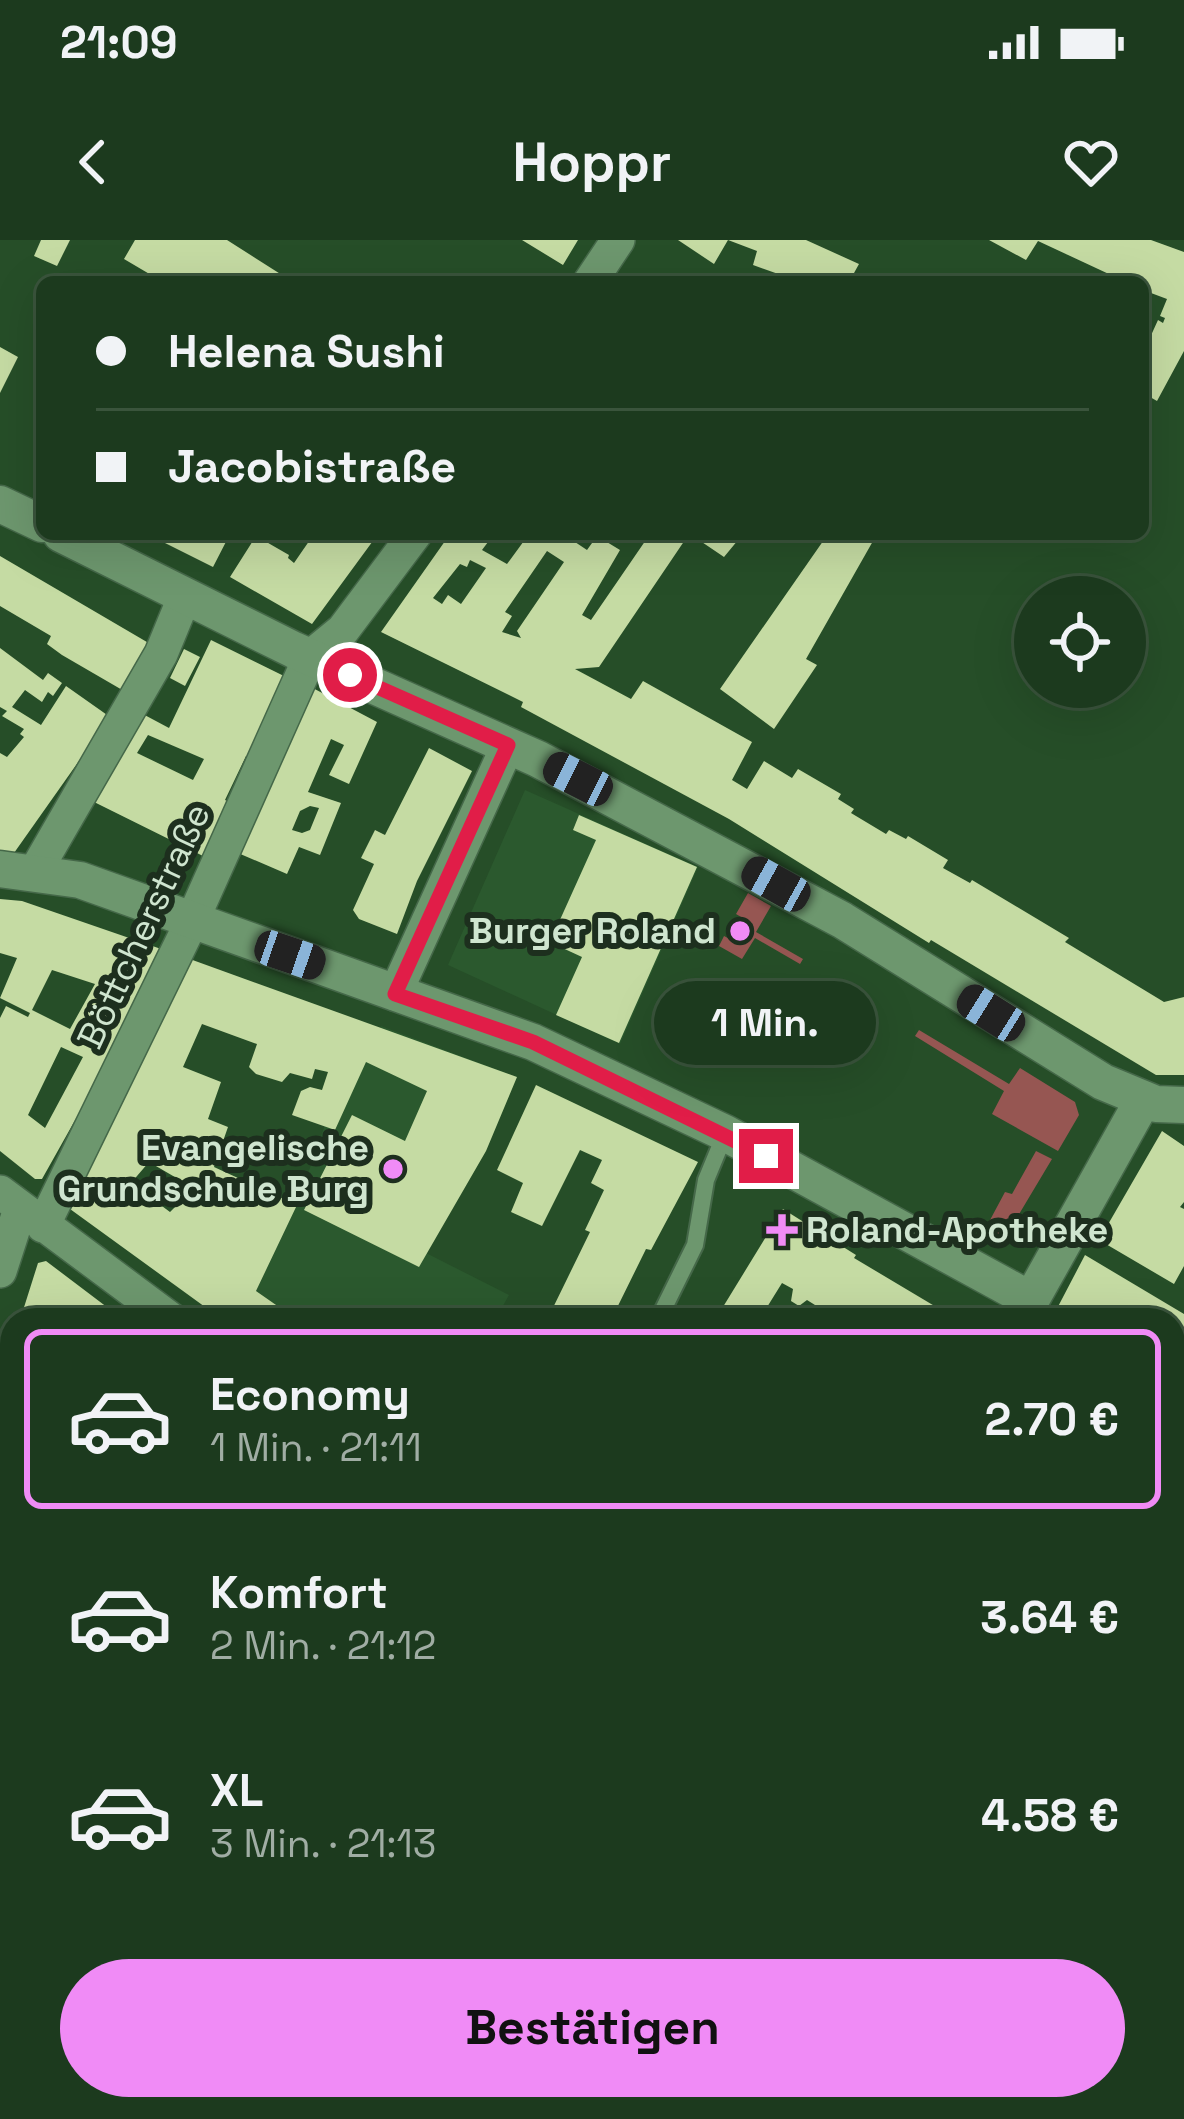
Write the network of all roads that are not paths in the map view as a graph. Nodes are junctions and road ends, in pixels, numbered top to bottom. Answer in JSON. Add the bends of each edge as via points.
{"nodes":[{"id":1,"x":618,"y":240,"type":"edge"},
{"id":2,"x":594,"y":276,"type":"edge"},
{"id":3,"x":0,"y":504,"type":"edge"},
{"id":4,"x":36,"y":521,"type":"edge"},
{"id":5,"x":73,"y":540,"type":"edge"},
{"id":6,"x":410,"y":540,"type":"edge"},
{"id":7,"x":184,"y":598,"type":"junction"},
{"id":8,"x":310,"y":657,"type":"junction"},
{"id":9,"x":508,"y":745,"type":"junction"},
{"id":10,"x":18,"y":870,"type":"edge"},
{"id":11,"x":193,"y":920,"type":"junction"},
{"id":12,"x":395,"y":994,"type":"junction"},
{"id":13,"x":1143,"y":1100,"type":"junction"},
{"id":14,"x":1183,"y":1107,"type":"edge"},
{"id":15,"x":725,"y":1133,"type":"junction"},
{"id":16,"x":21,"y":1209,"type":"edge"},
{"id":17,"x":0,"y":1271,"type":"edge"},
{"id":18,"x":156,"y":1308,"type":"edge"},
{"id":19,"x":664,"y":1308,"type":"edge"},
{"id":20,"x":1024,"y":1308,"type":"edge"},
{"id":21,"x":1028,"y":1308,"type":"edge"}],
"edges":[{"from":1,"to":2,"type":"street"},
{"from":3,"to":4,"type":"street"},
{"from":5,"to":7,"type":"street"},
{"from":6,"to":8,"type":"street","via":[[343,630]]},
{"from":7,"to":8,"type":"street"},
{"from":7,"to":10,"type":"street","via":[[161,654]]},
{"from":8,"to":9,"type":"street"},
{"from":8,"to":11,"type":"street","name":"Böttcherstraße"},
{"from":9,"to":12,"type":"street"},
{"from":9,"to":13,"type":"street","via":[[803,898]]},
{"from":10,"to":11,"type":"street","via":[[80,880]]},
{"from":11,"to":12,"type":"street"},
{"from":11,"to":16,"type":"street","name":"Böttcherstraße"},
{"from":12,"to":15,"type":"street","via":[[533,1042]]},
{"from":13,"to":14,"type":"street"},
{"from":13,"to":21,"type":"street"},
{"from":15,"to":19,"type":"lane","via":[[706,1180],[695,1245]]},
{"from":15,"to":20,"type":"street"},
{"from":16,"to":17,"type":"street","name":"Böttcherstraße"},
{"from":16,"to":18,"type":"street"}]}
